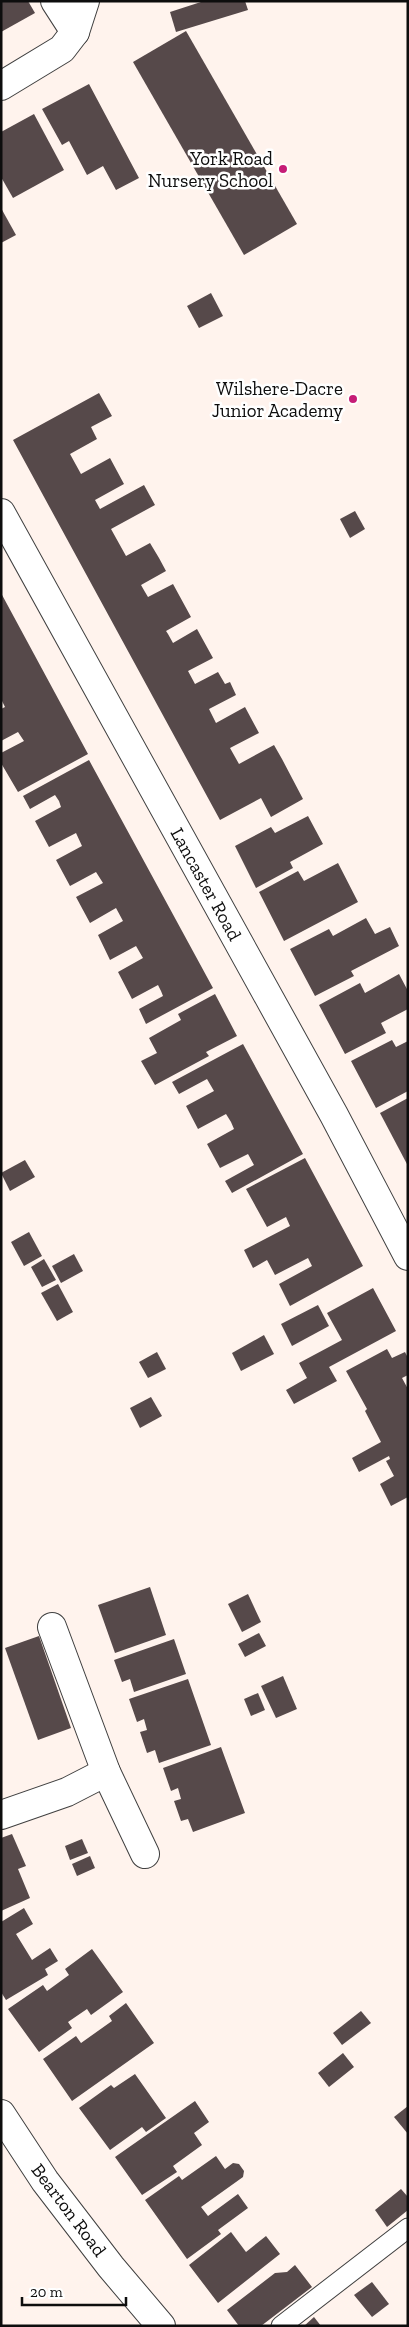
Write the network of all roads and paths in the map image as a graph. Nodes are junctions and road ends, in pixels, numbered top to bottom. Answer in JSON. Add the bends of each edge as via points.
{"nodes":[{"id":1,"x":55,"y":1,"type":"edge"},
{"id":2,"x":85,"y":1,"type":"edge"},
{"id":3,"x":75,"y":32,"type":"junction"},
{"id":4,"x":1,"y":86,"type":"edge"},
{"id":5,"x":1,"y":513,"type":"edge"},
{"id":6,"x":408,"y":1256,"type":"edge"},
{"id":7,"x":52,"y":1627,"type":"dead end"},
{"id":8,"x":106,"y":1772,"type":"junction"},
{"id":9,"x":1,"y":1814,"type":"edge"},
{"id":10,"x":145,"y":1854,"type":"dead end"},
{"id":11,"x":1,"y":2114,"type":"edge"},
{"id":12,"x":408,"y":2228,"type":"edge"},
{"id":13,"x":161,"y":2326,"type":"edge"},
{"id":14,"x":281,"y":2326,"type":"edge"}],
"edges":[{"from":1,"to":3,"type":"street"},
{"from":2,"to":3,"type":"street"},
{"from":3,"to":4,"type":"street","via":[[62,49]]},
{"from":5,"to":6,"type":"street","name":"Lancaster Road","via":[[329,1106]]},
{"from":7,"to":8,"type":"street"},
{"from":8,"to":9,"type":"street","via":[[67,1792]]},
{"from":8,"to":10,"type":"street"},
{"from":11,"to":13,"type":"street","name":"Bearton Road","via":[[44,2181],[110,2267]]},
{"from":12,"to":14,"type":"lane"}]}
